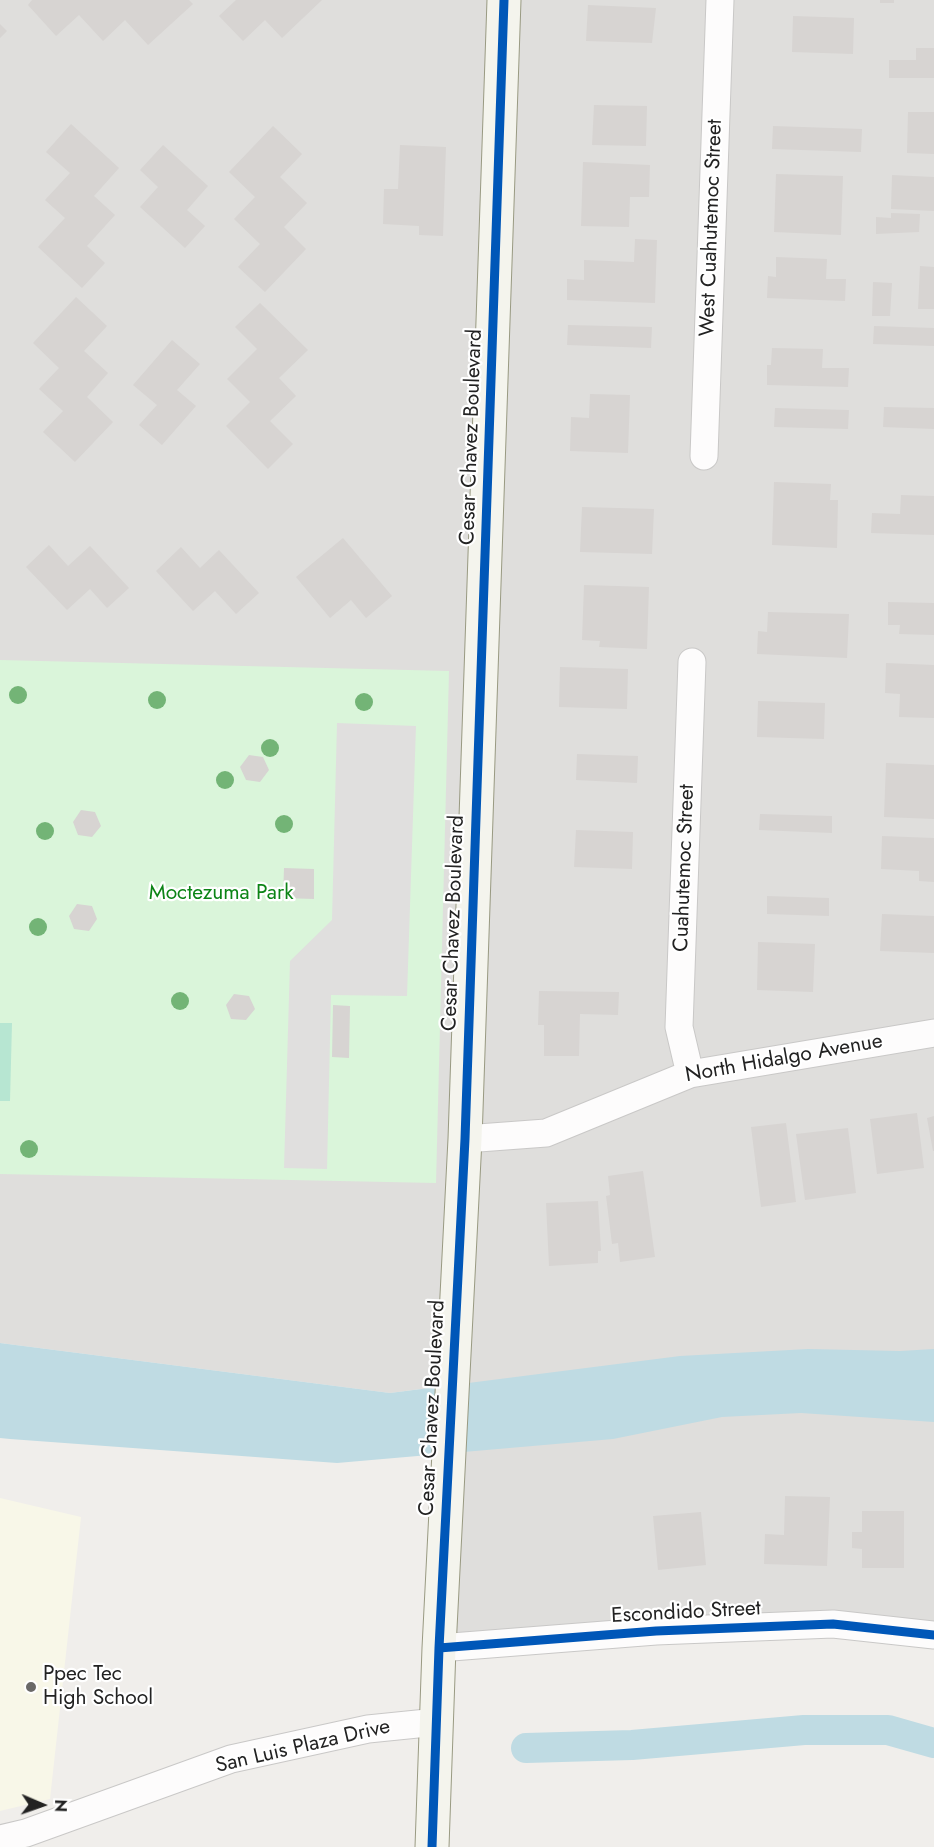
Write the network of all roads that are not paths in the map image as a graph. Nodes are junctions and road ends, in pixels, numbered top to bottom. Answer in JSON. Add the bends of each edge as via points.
{"nodes":[{"id":1,"x":504,"y":0,"type":"edge"},
{"id":2,"x":720,"y":0,"type":"edge"},
{"id":3,"x":704,"y":456,"type":"dead end"},
{"id":4,"x":692,"y":662,"type":"dead end"},
{"id":5,"x":934,"y":1033,"type":"edge"},
{"id":6,"x":690,"y":1074,"type":"junction"},
{"id":7,"x":465,"y":1139,"type":"junction"},
{"id":8,"x":934,"y":1635,"type":"edge"},
{"id":9,"x":439,"y":1648,"type":"junction"},
{"id":10,"x":437,"y":1722,"type":"junction"},
{"id":11,"x":0,"y":1839,"type":"edge"},
{"id":12,"x":432,"y":1847,"type":"edge"}],
"edges":[{"from":1,"to":7,"type":"street","name":"Cesar Chavez Boulevard"},
{"from":2,"to":3,"type":"street","name":"West Cuahutemoc Street"},
{"from":4,"to":6,"type":"street","name":"Cuahutemoc Street","via":[[679,1028]]},
{"from":5,"to":6,"type":"street","name":"North Hidalgo Avenue"},
{"from":6,"to":7,"type":"street","name":"North Hidalgo Avenue","via":[[546,1133]]},
{"from":7,"to":9,"type":"street","name":"Cesar Chavez Boulevard"},
{"from":8,"to":9,"type":"street","name":"Escondido Street","via":[[832,1623],[656,1631]]},
{"from":9,"to":10,"type":"street","name":"Cesar Chavez Boulevard"},
{"from":10,"to":11,"type":"street","name":"San Luis Plaza Drive","via":[[368,1729],[231,1759]]},
{"from":10,"to":12,"type":"street","name":"Cesar Chavez Boulevard"}]}
